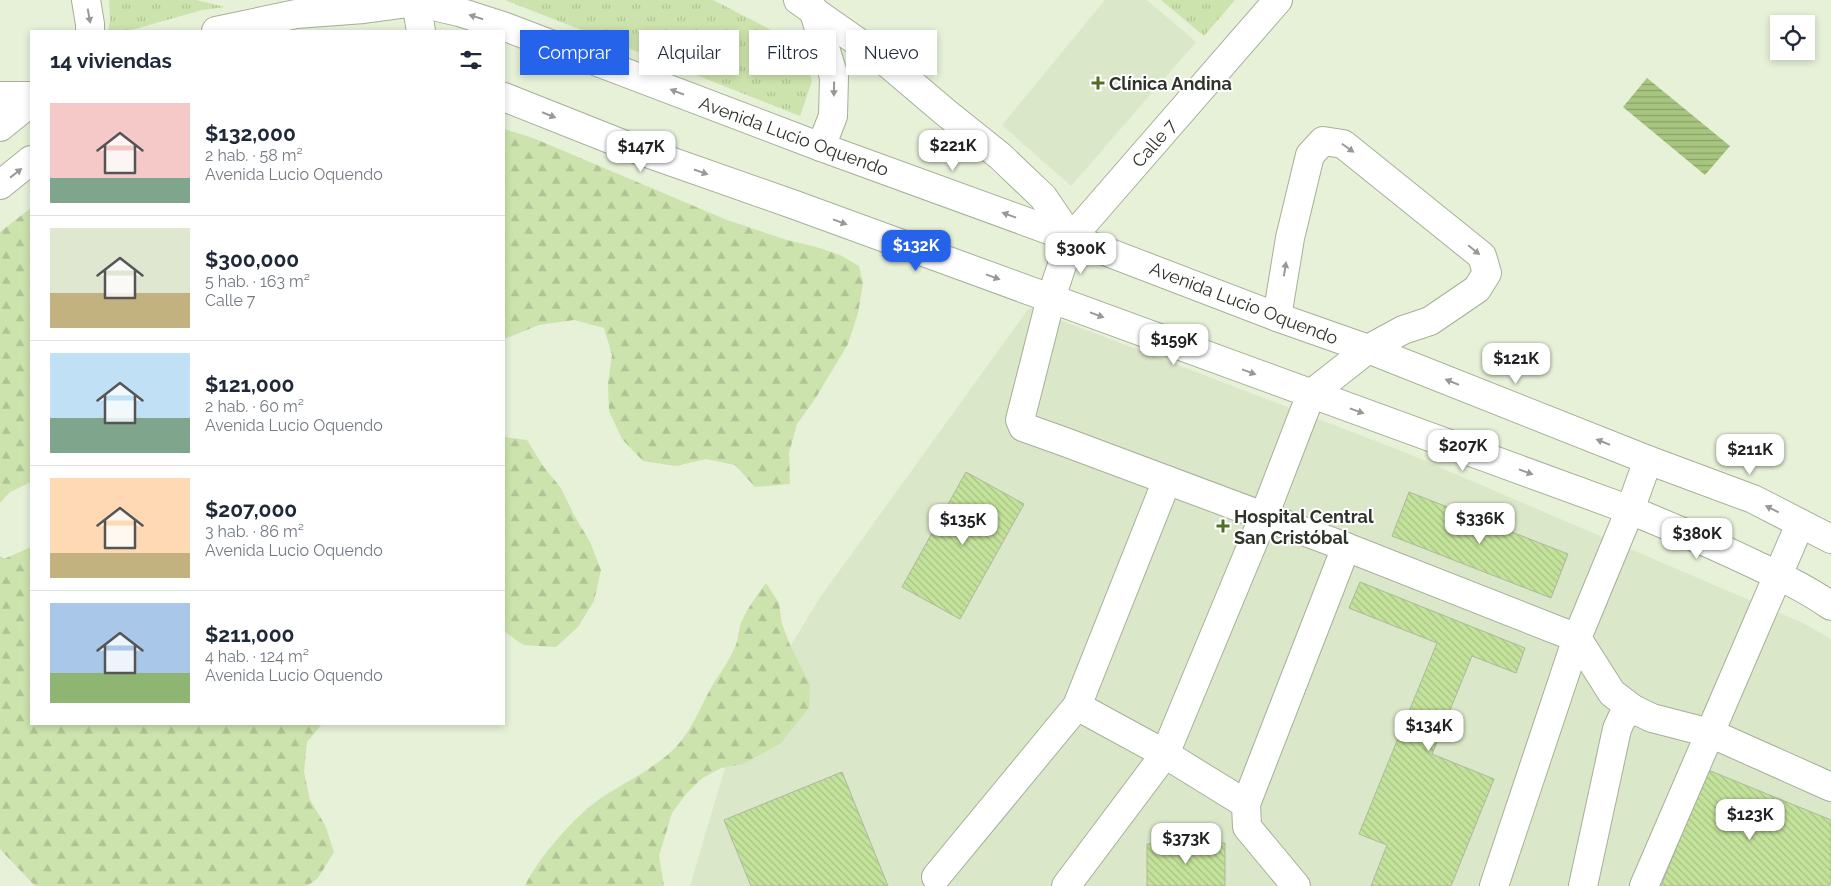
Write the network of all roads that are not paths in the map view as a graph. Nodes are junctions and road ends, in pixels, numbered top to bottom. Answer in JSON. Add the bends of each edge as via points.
{"nodes":[{"id":1,"x":86,"y":0,"type":"edge"},
{"id":2,"x":262,"y":0,"type":"edge"},
{"id":3,"x":1278,"y":0,"type":"edge"},
{"id":4,"x":414,"y":1,"type":"edge"},
{"id":5,"x":806,"y":4,"type":"edge"},
{"id":6,"x":303,"y":23,"type":"edge"},
{"id":7,"x":90,"y":30,"type":"edge"},
{"id":8,"x":227,"y":30,"type":"edge"},
{"id":9,"x":421,"y":30,"type":"edge"},
{"id":10,"x":0,"y":96,"type":"edge"},
{"id":11,"x":30,"y":96,"type":"edge"},
{"id":12,"x":505,"y":97,"type":"edge"},
{"id":13,"x":30,"y":103,"type":"edge"},
{"id":14,"x":0,"y":127,"type":"edge"},
{"id":15,"x":821,"y":147,"type":"junction"},
{"id":16,"x":30,"y":161,"type":"edge"},
{"id":17,"x":0,"y":185,"type":"edge"},
{"id":18,"x":1071,"y":238,"type":"junction"},
{"id":19,"x":1051,"y":298,"type":"junction"},
{"id":20,"x":1277,"y":317,"type":"junction"},
{"id":21,"x":1368,"y":349,"type":"junction"},
{"id":22,"x":1312,"y":394,"type":"junction"},
{"id":23,"x":1648,"y":460,"type":"junction"},
{"id":24,"x":1167,"y":480,"type":"junction"},
{"id":25,"x":1630,"y":510,"type":"junction"},
{"id":26,"x":1264,"y":516,"type":"junction"},
{"id":27,"x":1800,"y":524,"type":"junction"},
{"id":28,"x":1831,"y":540,"type":"edge"},
{"id":29,"x":1346,"y":547,"type":"junction"},
{"id":30,"x":1779,"y":576,"type":"junction"},
{"id":31,"x":1831,"y":606,"type":"edge"},
{"id":32,"x":1577,"y":638,"type":"junction"},
{"id":33,"x":1077,"y":706,"type":"junction"},
{"id":34,"x":1633,"y":708,"type":"junction"},
{"id":35,"x":1710,"y":733,"type":"junction"},
{"id":36,"x":1165,"y":754,"type":"junction"},
{"id":37,"x":1831,"y":787,"type":"edge"},
{"id":38,"x":1246,"y":804,"type":"junction"},
{"id":39,"x":936,"y":877,"type":"dead end"},
{"id":40,"x":1066,"y":886,"type":"edge"},
{"id":41,"x":1296,"y":886,"type":"edge"},
{"id":42,"x":1494,"y":886,"type":"edge"},
{"id":43,"x":1583,"y":886,"type":"edge"},
{"id":44,"x":1644,"y":886,"type":"edge"}],
"edges":[{"from":1,"to":7,"type":"street","one_way":true},
{"from":2,"to":6,"type":"street"},
{"from":3,"to":18,"type":"street","name":"Calle 7"},
{"from":4,"to":6,"type":"street","name":"Avenida Lucio Oquendo"},
{"from":4,"to":9,"type":"street"},
{"from":15,"to":4,"type":"street","name":"Avenida Lucio Oquendo","one_way":true,"via":[[503,26]]},
{"from":5,"to":15,"type":"street","one_way":true,"via":[[834,77],[833,116]]},
{"from":5,"to":18,"type":"street","via":[[885,61],[1000,156],[1042,197]]},
{"from":6,"to":8,"type":"street","name":"Avenida Lucio Oquendo"},
{"from":10,"to":11,"type":"street"},
{"from":12,"to":19,"type":"street","one_way":true,"via":[[630,147]]},
{"from":13,"to":14,"type":"street"},
{"from":18,"to":15,"type":"street","name":"Avenida Lucio Oquendo","one_way":true},
{"from":17,"to":16,"type":"street","one_way":true},
{"from":18,"to":19,"type":"street","name":"Calle 7"},
{"from":18,"to":20,"type":"street","name":"Avenida Lucio Oquendo"},
{"from":19,"to":22,"type":"street","one_way":true},
{"from":19,"to":24,"type":"street","name":"Calle 7","via":[[1020,420],[1023,428]]},
{"from":20,"to":21,"type":"street","name":"Avenida Lucio Oquendo"},
{"from":20,"to":21,"type":"street","one_way":true,"via":[[1290,238],[1310,155],[1323,141],[1343,144],[1482,256],[1486,273],[1477,289],[1430,321],[1403,330]]},
{"from":21,"to":22,"type":"street"},
{"from":23,"to":21,"type":"street","name":"Avenida Lucio Oquendo","one_way":true},
{"from":22,"to":25,"type":"street","one_way":true},
{"from":22,"to":26,"type":"street"},
{"from":23,"to":25,"type":"street"},
{"from":27,"to":23,"type":"street","name":"Avenida Lucio Oquendo","one_way":true,"via":[[1753,500]]},
{"from":24,"to":26,"type":"street","name":"Calle 7"},
{"from":24,"to":33,"type":"street"},
{"from":25,"to":30,"type":"street"},
{"from":25,"to":32,"type":"street"},
{"from":26,"to":29,"type":"street","name":"Calle 7"},
{"from":26,"to":36,"type":"street"},
{"from":27,"to":28,"type":"street","name":"Avenida Lucio Oquendo"},
{"from":27,"to":30,"type":"street"},
{"from":29,"to":32,"type":"street","name":"Calle 7"},
{"from":29,"to":38,"type":"street"},
{"from":30,"to":31,"type":"street"},
{"from":30,"to":35,"type":"street"},
{"from":32,"to":34,"type":"street","via":[[1612,693]]},
{"from":32,"to":42,"type":"street"},
{"from":33,"to":36,"type":"street"},
{"from":33,"to":39,"type":"street"},
{"from":34,"to":35,"type":"street","via":[[1652,718]]},
{"from":34,"to":43,"type":"street","via":[[1622,718],[1617,729]]},
{"from":35,"to":37,"type":"street"},
{"from":35,"to":44,"type":"street"},
{"from":36,"to":38,"type":"street"},
{"from":36,"to":40,"type":"street"},
{"from":38,"to":41,"type":"street","via":[[1247,827]]}]}
